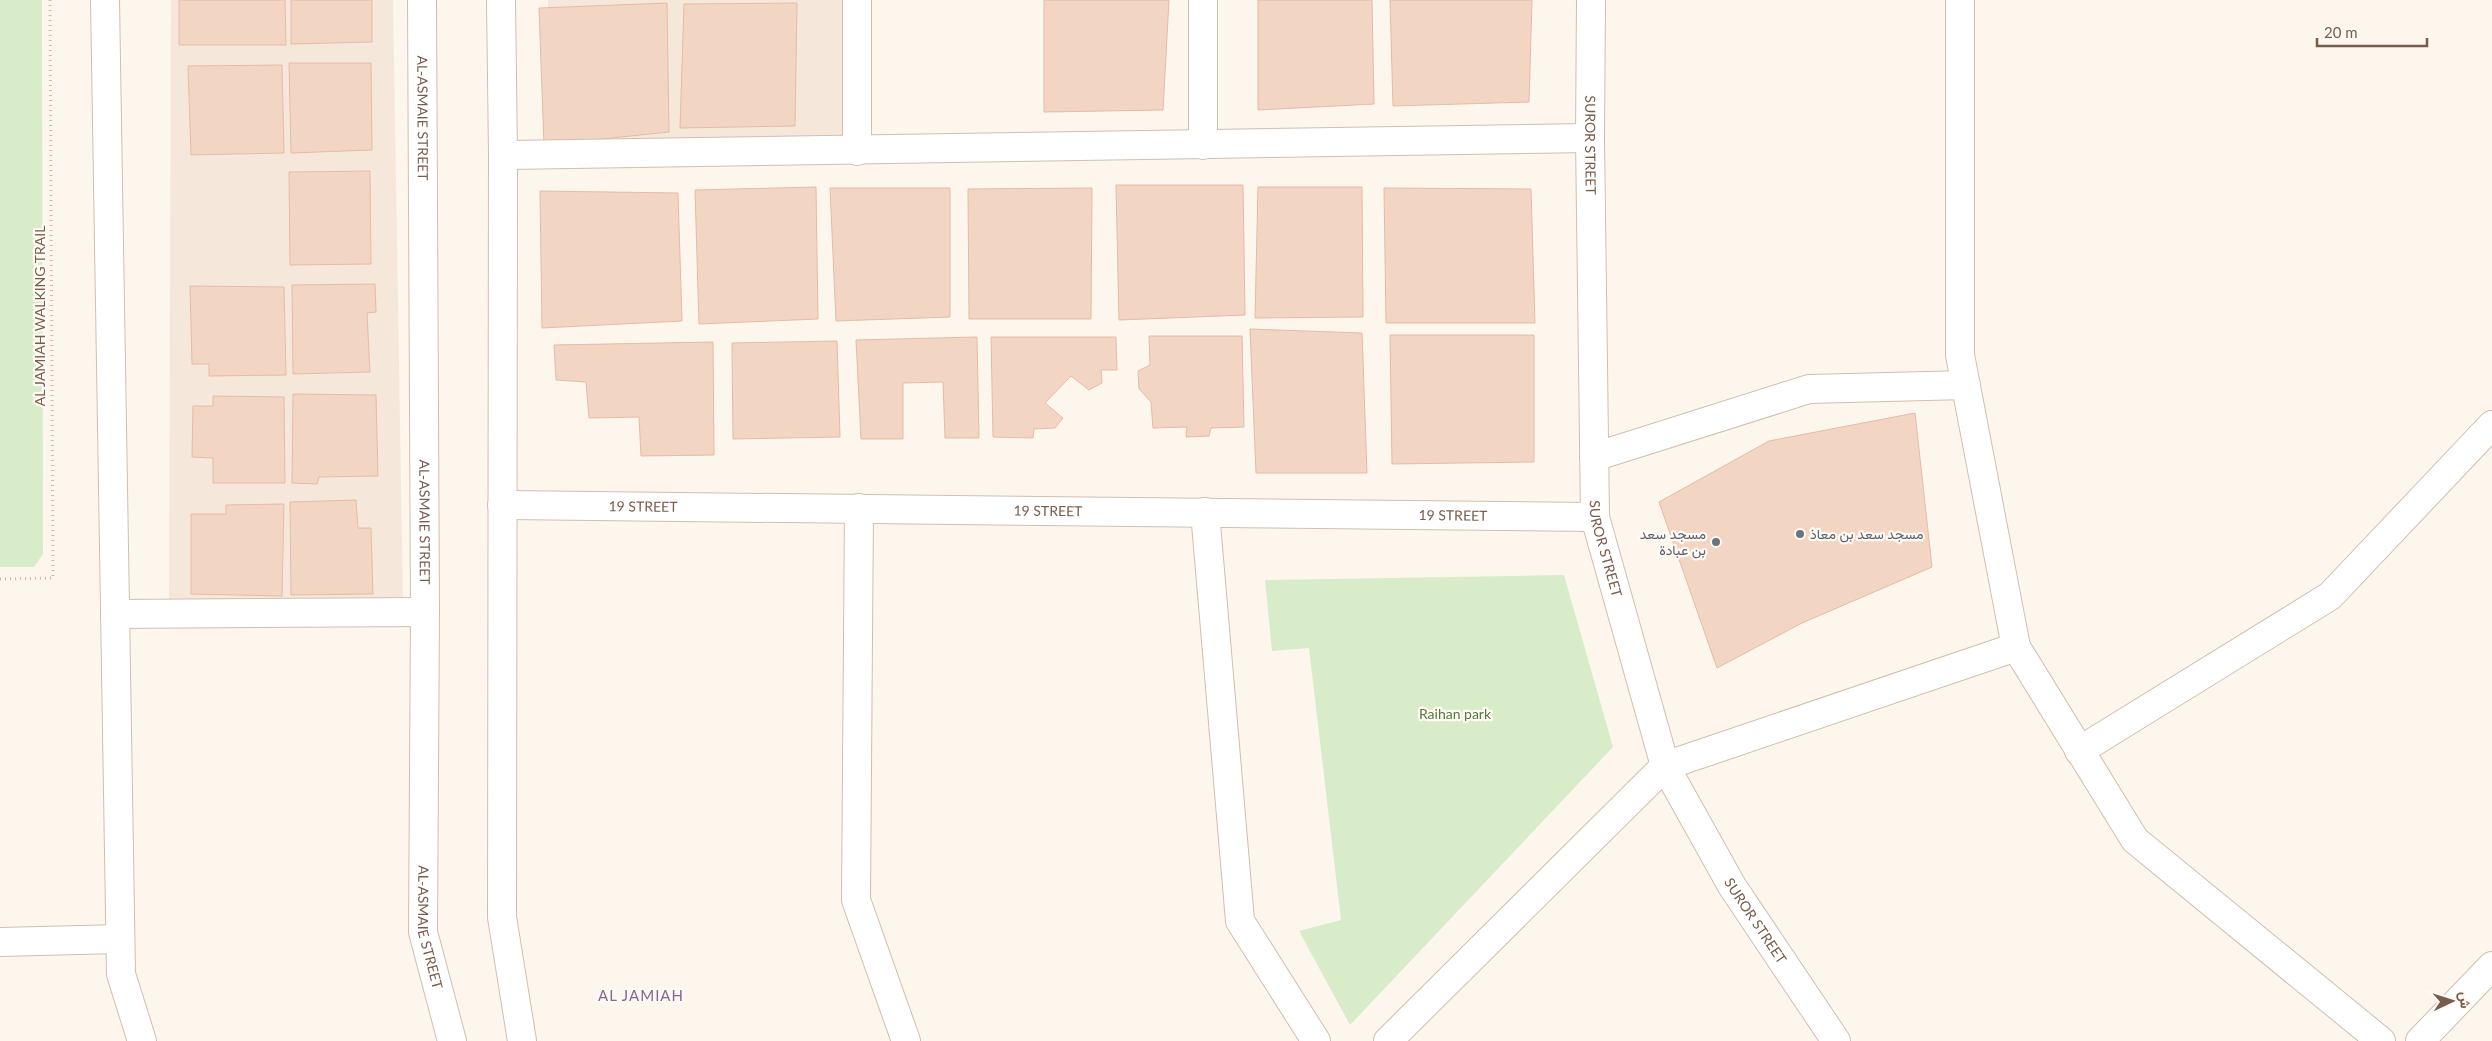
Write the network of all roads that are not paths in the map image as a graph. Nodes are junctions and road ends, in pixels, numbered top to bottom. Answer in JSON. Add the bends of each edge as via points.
{"nodes":[{"id":1,"x":105,"y":0,"type":"edge"},
{"id":2,"x":422,"y":0,"type":"edge"},
{"id":3,"x":501,"y":0,"type":"edge"},
{"id":4,"x":857,"y":0,"type":"edge"},
{"id":5,"x":1203,"y":0,"type":"edge"},
{"id":6,"x":1591,"y":0,"type":"edge"},
{"id":7,"x":1960,"y":0,"type":"edge"},
{"id":8,"x":1590,"y":138,"type":"junction"},
{"id":9,"x":1203,"y":145,"type":"junction"},
{"id":10,"x":856,"y":150,"type":"junction"},
{"id":11,"x":503,"y":155,"type":"junction"},
{"id":12,"x":1966,"y":385,"type":"junction"},
{"id":13,"x":2492,"y":425,"type":"edge"},
{"id":14,"x":1594,"y":457,"type":"junction"},
{"id":15,"x":502,"y":505,"type":"junction"},
{"id":16,"x":859,"y":508,"type":"junction"},
{"id":17,"x":1205,"y":512,"type":"junction"},
{"id":18,"x":1595,"y":517,"type":"junction"},
{"id":19,"x":425,"y":612,"type":"junction"},
{"id":20,"x":115,"y":614,"type":"junction"},
{"id":21,"x":2016,"y":648,"type":"junction"},
{"id":22,"x":2079,"y":751,"type":"junction"},
{"id":23,"x":1665,"y":766,"type":"junction"},
{"id":24,"x":120,"y":940,"type":"junction"},
{"id":25,"x":0,"y":942,"type":"edge"},
{"id":26,"x":2492,"y":966,"type":"edge"},
{"id":27,"x":142,"y":1041,"type":"edge"},
{"id":28,"x":452,"y":1041,"type":"edge"},
{"id":29,"x":522,"y":1041,"type":"edge"},
{"id":30,"x":906,"y":1041,"type":"edge"},
{"id":31,"x":1316,"y":1041,"type":"edge"},
{"id":32,"x":1388,"y":1041,"type":"edge"},
{"id":33,"x":1836,"y":1041,"type":"edge"},
{"id":34,"x":2381,"y":1041,"type":"edge"},
{"id":35,"x":2420,"y":1041,"type":"edge"}],
"edges":[{"from":1,"to":20,"type":"street"},
{"from":2,"to":19,"type":"street","name":"AL-ASMAIE STREET"},
{"from":3,"to":11,"type":"street"},
{"from":4,"to":10,"type":"street"},
{"from":5,"to":9,"type":"street"},
{"from":6,"to":8,"type":"street","name":"SUROR STREET"},
{"from":7,"to":12,"type":"street","via":[[1960,355]]},
{"from":8,"to":9,"type":"street"},
{"from":8,"to":14,"type":"street","name":"SUROR STREET"},
{"from":9,"to":10,"type":"street"},
{"from":10,"to":11,"type":"street"},
{"from":11,"to":15,"type":"street"},
{"from":12,"to":14,"type":"street","via":[[1809,390]]},
{"from":12,"to":21,"type":"street"},
{"from":13,"to":22,"type":"street","via":[[2330,596]]},
{"from":14,"to":18,"type":"street","name":"SUROR STREET"},
{"from":15,"to":16,"type":"street","name":"19 STREET"},
{"from":15,"to":29,"type":"street","via":[[502,917]]},
{"from":16,"to":17,"type":"street","name":"19 STREET"},
{"from":16,"to":30,"type":"street","via":[[856,900]]},
{"from":17,"to":18,"type":"street","name":"19 STREET"},
{"from":17,"to":31,"type":"street","via":[[1240,921]]},
{"from":18,"to":23,"type":"street","name":"SUROR STREET"},
{"from":19,"to":20,"type":"street"},
{"from":19,"to":28,"type":"street","name":"AL-ASMAIE STREET","via":[[423,932]]},
{"from":20,"to":24,"type":"street"},
{"from":21,"to":22,"type":"street"},
{"from":21,"to":23,"type":"street"},
{"from":22,"to":34,"type":"street","via":[[2135,840]]},
{"from":23,"to":32,"type":"street"},
{"from":23,"to":33,"type":"street","name":"SUROR STREET","via":[[1732,886]]},
{"from":24,"to":25,"type":"street"},
{"from":24,"to":27,"type":"street","via":[[121,974]]},
{"from":26,"to":35,"type":"street"}]}
